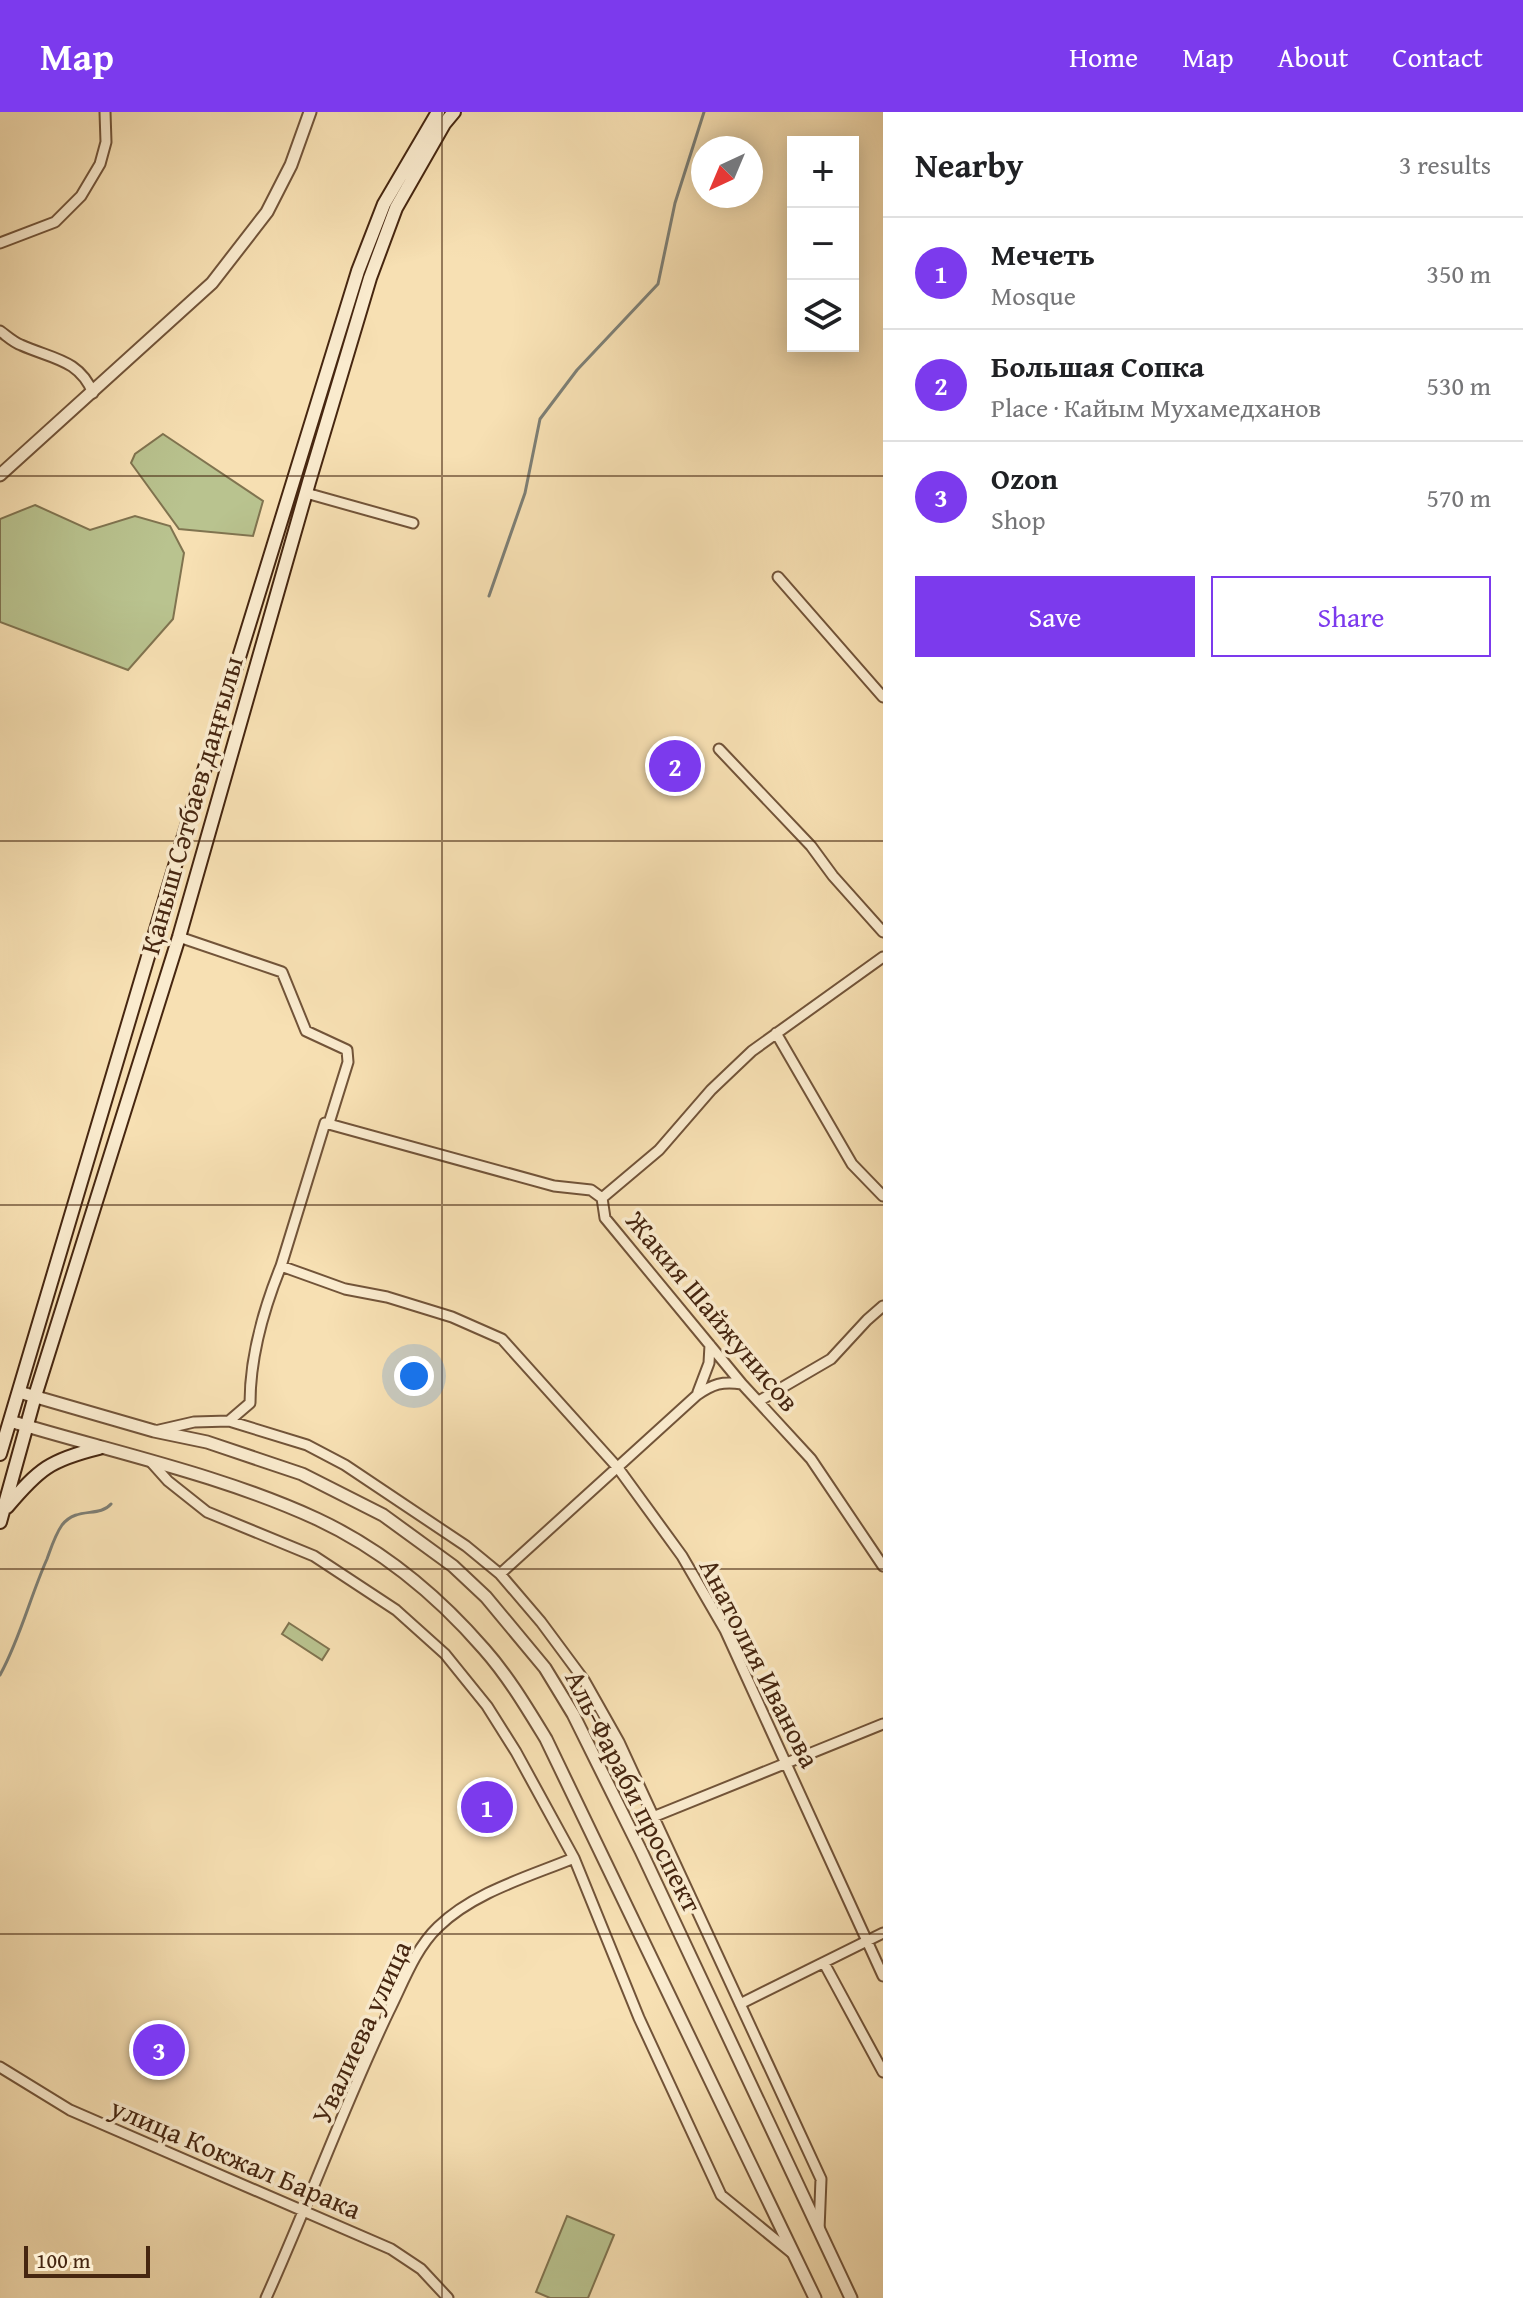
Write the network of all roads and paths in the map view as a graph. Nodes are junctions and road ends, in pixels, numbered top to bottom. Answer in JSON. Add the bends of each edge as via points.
{"nodes":[{"id":1,"x":105,"y":112,"type":"edge"},
{"id":2,"x":310,"y":112,"type":"edge"},
{"id":3,"x":438,"y":112,"type":"edge"},
{"id":4,"x":454,"y":112,"type":"edge"},
{"id":5,"x":0,"y":243,"type":"edge"},
{"id":6,"x":0,"y":331,"type":"edge"},
{"id":7,"x":93,"y":393,"type":"junction"},
{"id":8,"x":0,"y":475,"type":"edge"},
{"id":9,"x":306,"y":493,"type":"junction"},
{"id":10,"x":413,"y":523,"type":"dead end"},
{"id":11,"x":778,"y":577,"type":"dead end"},
{"id":12,"x":883,"y":697,"type":"edge"},
{"id":13,"x":719,"y":749,"type":"dead end"},
{"id":14,"x":883,"y":932,"type":"edge"},
{"id":15,"x":179,"y":937,"type":"junction"},
{"id":16,"x":883,"y":957,"type":"edge"},
{"id":17,"x":776,"y":1033,"type":"junction"},
{"id":18,"x":327,"y":1123,"type":"junction"},
{"id":19,"x":883,"y":1196,"type":"edge"},
{"id":20,"x":602,"y":1198,"type":"junction"},
{"id":21,"x":281,"y":1266,"type":"junction"},
{"id":22,"x":883,"y":1306,"type":"edge"},
{"id":23,"x":710,"y":1345,"type":"junction"},
{"id":24,"x":742,"y":1384,"type":"junction"},
{"id":25,"x":19,"y":1392,"type":"junction"},
{"id":26,"x":697,"y":1395,"type":"junction"},
{"id":27,"x":35,"y":1396,"type":"junction"},
{"id":28,"x":759,"y":1401,"type":"junction"},
{"id":29,"x":10,"y":1421,"type":"junction"},
{"id":30,"x":229,"y":1421,"type":"junction"},
{"id":31,"x":27,"y":1426,"type":"junction"},
{"id":32,"x":154,"y":1431,"type":"junction"},
{"id":33,"x":99,"y":1448,"type":"junction"},
{"id":34,"x":0,"y":1454,"type":"edge"},
{"id":35,"x":151,"y":1462,"type":"junction"},
{"id":36,"x":618,"y":1468,"type":"junction"},
{"id":37,"x":1,"y":1517,"type":"edge"},
{"id":38,"x":883,"y":1566,"type":"edge"},
{"id":39,"x":500,"y":1574,"type":"junction"},
{"id":40,"x":883,"y":1724,"type":"edge"},
{"id":41,"x":787,"y":1764,"type":"junction"},
{"id":42,"x":653,"y":1817,"type":"junction"},
{"id":43,"x":574,"y":1858,"type":"junction"},
{"id":44,"x":883,"y":1933,"type":"edge"},
{"id":45,"x":867,"y":1942,"type":"junction"},
{"id":46,"x":824,"y":1963,"type":"junction"},
{"id":47,"x":883,"y":1976,"type":"edge"},
{"id":48,"x":740,"y":2004,"type":"junction"},
{"id":49,"x":0,"y":2067,"type":"edge"},
{"id":50,"x":883,"y":2072,"type":"edge"},
{"id":51,"x":303,"y":2211,"type":"junction"},
{"id":52,"x":819,"y":2230,"type":"junction"},
{"id":53,"x":794,"y":2255,"type":"junction"},
{"id":54,"x":266,"y":2298,"type":"edge"},
{"id":55,"x":448,"y":2298,"type":"edge"},
{"id":56,"x":815,"y":2298,"type":"edge"},
{"id":57,"x":851,"y":2298,"type":"edge"}],
"edges":[{"from":1,"to":5,"type":"street","via":[[100,164],[81,196],[55,222]]},
{"from":2,"to":7,"type":"street","via":[[291,165],[245,244],[212,283]]},
{"from":3,"to":25,"type":"main road","name":"Қаныш Сәтбаев даңғылы","via":[[384,204],[358,271]]},
{"from":4,"to":9,"type":"main road","name":"Қаныш Сәтбаев даңғылы","via":[[396,208]]},
{"from":6,"to":7,"type":"street","via":[[18,344],[70,364],[87,378]]},
{"from":7,"to":8,"type":"street"},
{"from":9,"to":10,"type":"street"},
{"from":9,"to":15,"type":"main road","name":"Қаныш Сәтбаев даңғылы"},
{"from":11,"to":12,"type":"street"},
{"from":13,"to":14,"type":"street"},
{"from":15,"to":18,"type":"street","via":[[282,972],[306,1031],[347,1050],[348,1062]]},
{"from":15,"to":27,"type":"main road","name":"Қаныш Сәтбаев даңғылы"},
{"from":16,"to":17,"type":"street"},
{"from":17,"to":19,"type":"street","via":[[852,1164]]},
{"from":17,"to":20,"type":"street","via":[[711,1090],[659,1150]]},
{"from":18,"to":20,"type":"street","name":"Жакия Шайжунисов","via":[[554,1186],[591,1190]]},
{"from":18,"to":21,"type":"street"},
{"from":20,"to":23,"type":"street","name":"Жакия Шайжунисов","via":[[605,1218]]},
{"from":21,"to":30,"type":"street","via":[[263,1318],[250,1403]]},
{"from":21,"to":36,"type":"street","name":"Анатолия Иванова","via":[[452,1317],[502,1339]]},
{"from":22,"to":28,"type":"street","via":[[831,1359]]},
{"from":23,"to":24,"type":"street","name":"Жакия Шайжунисов"},
{"from":23,"to":26,"type":"street"},
{"from":24,"to":26,"type":"street","via":[[724,1382]]},
{"from":24,"to":28,"type":"street","name":"Жакия Шайжунисов"},
{"from":25,"to":27,"type":"street","name":"Аль-Фараби проспект"},
{"from":25,"to":29,"type":"main road","name":"Қаныш Сәтбаев даңғылы"},
{"from":26,"to":36,"type":"street"},
{"from":27,"to":31,"type":"main road","name":"Қаныш Сәтбаев даңғылы"},
{"from":27,"to":32,"type":"street","name":"Аль-Фараби проспект"},
{"from":28,"to":38,"type":"street","name":"Жакия Шайжунисов","via":[[811,1459]]},
{"from":29,"to":31,"type":"street","name":"Аль-Фараби проспект"},
{"from":29,"to":34,"type":"main road","name":"Қаныш Сәтбаев даңғылы"},
{"from":30,"to":32,"type":"street"},
{"from":30,"to":39,"type":"street","via":[[307,1445],[345,1465]]},
{"from":31,"to":33,"type":"street","name":"Аль-Фараби проспект"},
{"from":31,"to":37,"type":"main road","name":"Қаныш Сәтбаев даңғылы"},
{"from":32,"to":52,"type":"street","name":"Аль-Фараби проспект","via":[[256,1457],[383,1515],[453,1566],[518,1633],[573,1714]]},
{"from":33,"to":35,"type":"street","name":"Аль-Фараби проспект"},
{"from":33,"to":37,"type":"main road","via":[[48,1465]]},
{"from":35,"to":43,"type":"street","via":[[207,1512],[314,1556],[396,1610],[445,1654],[487,1706]]},
{"from":35,"to":53,"type":"street","name":"Аль-Фараби проспект","via":[[273,1501],[364,1545],[414,1581],[486,1650],[546,1739]]},
{"from":36,"to":39,"type":"street"},
{"from":36,"to":41,"type":"street","name":"Анатолия Иванова","via":[[682,1556],[725,1630]]},
{"from":39,"to":42,"type":"street","via":[[584,1680]]},
{"from":40,"to":41,"type":"street"},
{"from":41,"to":42,"type":"street"},
{"from":41,"to":45,"type":"street","name":"Анатолия Иванова"},
{"from":42,"to":48,"type":"street"},
{"from":43,"to":51,"type":"street","name":"Увалиева улица","via":[[475,1900],[436,1928],[419,1950]]},
{"from":43,"to":53,"type":"street","via":[[639,2018],[721,2195]]},
{"from":44,"to":45,"type":"street"},
{"from":45,"to":46,"type":"street"},
{"from":45,"to":47,"type":"street","name":"Анатолия Иванова"},
{"from":46,"to":48,"type":"street"},
{"from":46,"to":50,"type":"street"},
{"from":48,"to":52,"type":"street","via":[[821,2179]]},
{"from":49,"to":51,"type":"street","name":"улица Кокжал Барака","via":[[70,2110]]},
{"from":51,"to":54,"type":"street","name":"Увалиева улица"},
{"from":51,"to":55,"type":"street","name":"улица Кокжал Барака","via":[[391,2249],[421,2269]]},
{"from":52,"to":57,"type":"street","name":"Аль-Фараби проспект"},
{"from":53,"to":56,"type":"street","name":"Аль-Фараби проспект"}]}
